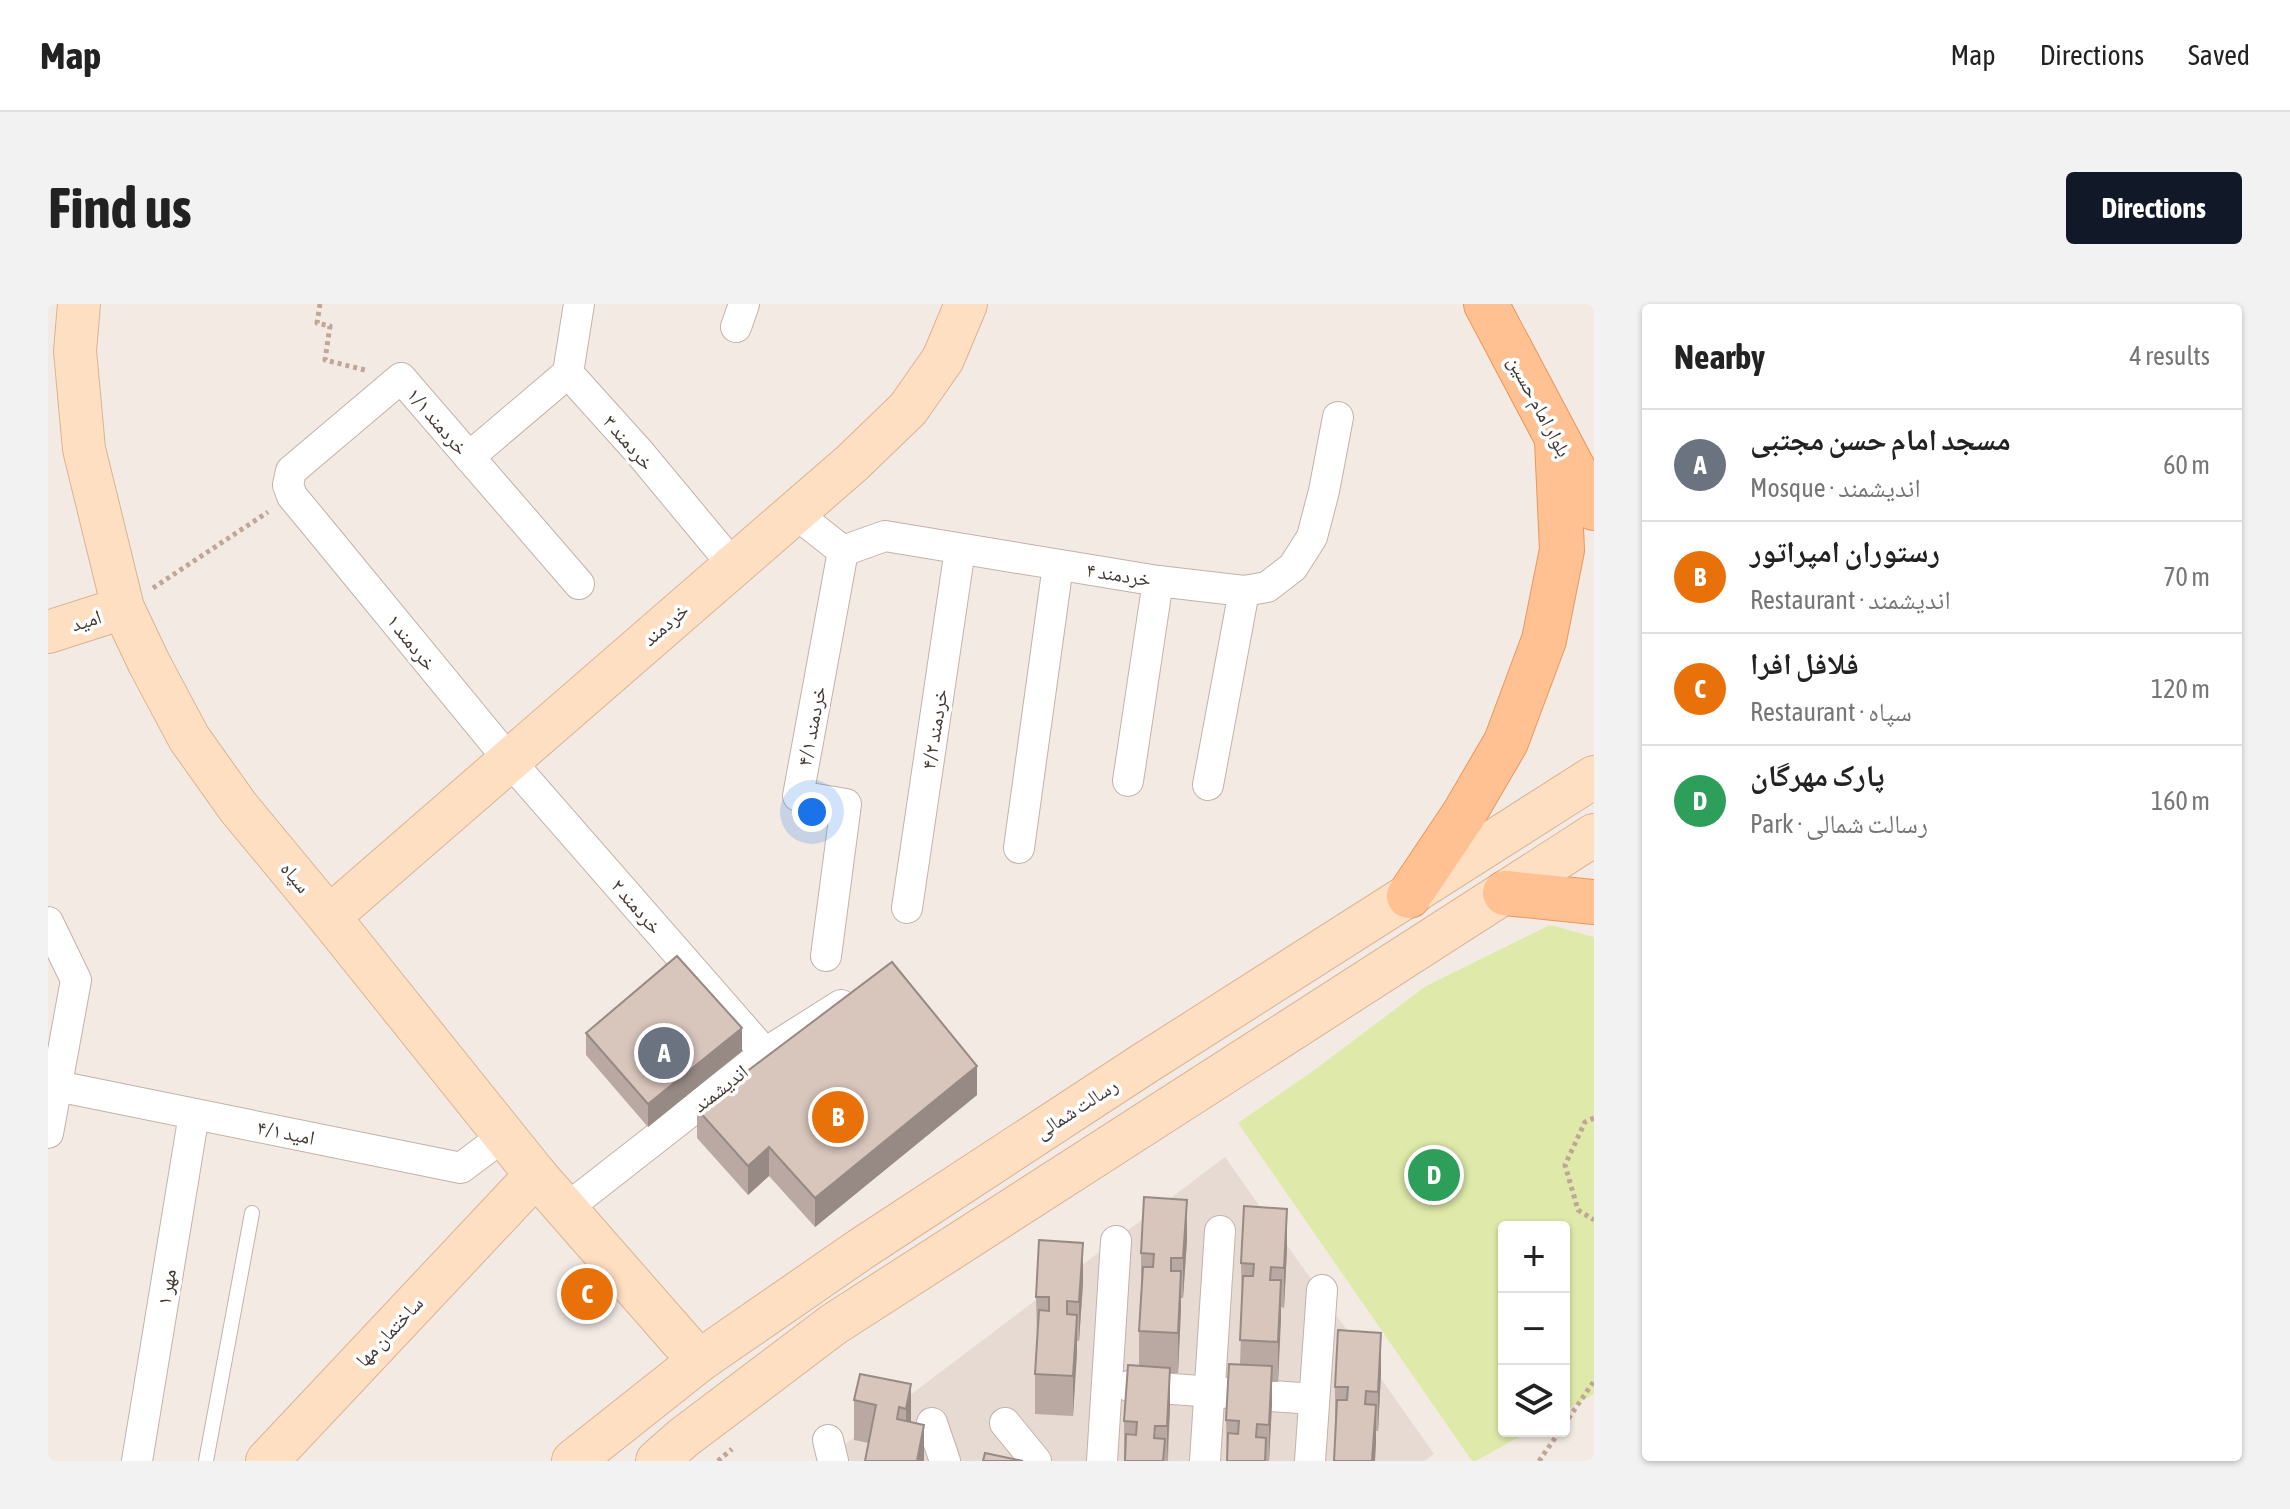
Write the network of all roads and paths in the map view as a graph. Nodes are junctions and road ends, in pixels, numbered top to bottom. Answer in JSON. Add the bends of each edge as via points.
{"nodes":[{"id":1,"x":79,"y":304,"type":"edge"},
{"id":2,"x":320,"y":304,"type":"edge"},
{"id":3,"x":579,"y":304,"type":"edge"},
{"id":4,"x":966,"y":304,"type":"edge"},
{"id":5,"x":1486,"y":304,"type":"edge"},
{"id":6,"x":568,"y":373,"type":"junction"},
{"id":7,"x":401,"y":378,"type":"junction"},
{"id":8,"x":1338,"y":417,"type":"dead end"},
{"id":9,"x":1557,"y":441,"type":"junction"},
{"id":10,"x":469,"y":457,"type":"junction"},
{"id":11,"x":292,"y":496,"type":"junction"},
{"id":12,"x":1594,"y":508,"type":"edge"},
{"id":13,"x":796,"y":514,"type":"junction"},
{"id":14,"x":960,"y":549,"type":"junction"},
{"id":15,"x":843,"y":551,"type":"junction"},
{"id":16,"x":733,"y":565,"type":"junction"},
{"id":17,"x":1058,"y":565,"type":"junction"},
{"id":18,"x":1158,"y":581,"type":"junction"},
{"id":19,"x":579,"y":584,"type":"dead end"},
{"id":20,"x":1244,"y":591,"type":"junction"},
{"id":21,"x":123,"y":608,"type":"junction"},
{"id":22,"x":48,"y":632,"type":"edge"},
{"id":23,"x":509,"y":760,"type":"junction"},
{"id":24,"x":1128,"y":781,"type":"dead end"},
{"id":25,"x":1208,"y":785,"type":"dead end"},
{"id":26,"x":1587,"y":813,"type":"edge"},
{"id":27,"x":1019,"y":848,"type":"dead end"},
{"id":28,"x":1505,"y":893,"type":"junction"},
{"id":29,"x":1409,"y":896,"type":"junction"},
{"id":30,"x":1594,"y":902,"type":"edge"},
{"id":31,"x":907,"y":908,"type":"dead end"},
{"id":32,"x":329,"y":917,"type":"junction"},
{"id":33,"x":48,"y":922,"type":"edge"},
{"id":34,"x":826,"y":956,"type":"dead end"},
{"id":35,"x":868,"y":988,"type":"edge"},
{"id":36,"x":765,"y":1053,"type":"junction"},
{"id":37,"x":57,"y":1086,"type":"junction"},
{"id":38,"x":194,"y":1114,"type":"junction"},
{"id":39,"x":1594,"y":1118,"type":"edge"},
{"id":40,"x":48,"y":1133,"type":"edge"},
{"id":41,"x":505,"y":1135,"type":"junction"},
{"id":42,"x":524,"y":1187,"type":"junction"},
{"id":43,"x":567,"y":1208,"type":"junction"},
{"id":44,"x":252,"y":1213,"type":"dead end"},
{"id":45,"x":1594,"y":1220,"type":"edge"},
{"id":46,"x":1220,"y":1231,"type":"dead end"},
{"id":47,"x":1116,"y":1241,"type":"dead end"},
{"id":48,"x":1322,"y":1290,"type":"dead end"},
{"id":49,"x":699,"y":1361,"type":"junction"},
{"id":50,"x":1594,"y":1381,"type":"edge"},
{"id":51,"x":1107,"y":1384,"type":"junction"},
{"id":52,"x":1209,"y":1392,"type":"junction"},
{"id":53,"x":1314,"y":1399,"type":"junction"},
{"id":54,"x":1570,"y":1416,"type":"edge"},
{"id":55,"x":932,"y":1423,"type":"dead end"},
{"id":56,"x":1005,"y":1423,"type":"dead end"},
{"id":57,"x":1556,"y":1437,"type":"edge"},
{"id":58,"x":137,"y":1461,"type":"edge"},
{"id":59,"x":206,"y":1461,"type":"edge"},
{"id":60,"x":267,"y":1461,"type":"edge"},
{"id":61,"x":573,"y":1461,"type":"edge"},
{"id":62,"x":657,"y":1461,"type":"edge"},
{"id":63,"x":945,"y":1461,"type":"edge"},
{"id":64,"x":1036,"y":1461,"type":"edge"},
{"id":65,"x":1102,"y":1461,"type":"edge"},
{"id":66,"x":1205,"y":1461,"type":"edge"},
{"id":67,"x":1310,"y":1461,"type":"edge"},
{"id":68,"x":1539,"y":1461,"type":"edge"}],
"edges":[{"from":1,"to":21,"type":"street","name":"سپاه","via":[[75,351],[84,449]]},
{"from":2,"to":7,"type":"path","via":[[317,323],[330,326],[325,360]]},
{"from":3,"to":6,"type":"street"},
{"from":4,"to":13,"type":"street","name":"خردمند","via":[[943,359],[908,409]]},
{"from":5,"to":9,"type":"main road","name":"بلوار امام حسین"},
{"from":6,"to":10,"type":"street"},
{"from":6,"to":16,"type":"street","name":"خردمند ۳"},
{"from":7,"to":10,"type":"street","name":"خردمند ۱/۱"},
{"from":7,"to":11,"type":"street","name":"خردمند ۱/۱","via":[[291,471]]},
{"from":8,"to":20,"type":"street","name":"خردمند ۴","via":[[1312,537],[1293,567],[1267,587]]},
{"from":9,"to":12,"type":"main road","name":"بلوار امام حسین"},
{"from":9,"to":29,"type":"main road","via":[[1562,550],[1544,640],[1506,742]]},
{"from":10,"to":19,"type":"street","name":"خردمند ۱/۱"},
{"from":11,"to":21,"type":"path"},
{"from":11,"to":23,"type":"street","name":"خردمند ۱"},
{"from":13,"to":15,"type":"street"},
{"from":13,"to":16,"type":"street","name":"خردمند"},
{"from":14,"to":15,"type":"street","name":"خردمند ۴","via":[[885,536]]},
{"from":14,"to":17,"type":"street","name":"خردمند ۴"},
{"from":14,"to":31,"type":"street","name":"خردمند ۴/۲"},
{"from":15,"to":34,"type":"street","name":"خردمند ۴/۱","via":[[798,796],[846,804]]},
{"from":16,"to":23,"type":"street","name":"خردمند"},
{"from":17,"to":18,"type":"street","name":"خردمند ۴"},
{"from":17,"to":27,"type":"street"},
{"from":18,"to":20,"type":"street","name":"خردمند ۴"},
{"from":18,"to":24,"type":"street"},
{"from":20,"to":25,"type":"street"},
{"from":21,"to":22,"type":"street","name":"امید"},
{"from":21,"to":32,"type":"street","name":"سپاه","via":[[189,738]]},
{"from":23,"to":32,"type":"street","name":"خردمند"},
{"from":23,"to":36,"type":"street","name":"خردمند ۲"},
{"from":26,"to":28,"type":"street","name":"رسالت شمالی"},
{"from":26,"to":29,"type":"street","name":"رسالت شمالی"},
{"from":28,"to":30,"type":"main road"},
{"from":28,"to":62,"type":"street","name":"رسالت شمالی","via":[[834,1324]]},
{"from":29,"to":49,"type":"street","name":"رسالت شمالی","via":[[861,1249]]},
{"from":32,"to":41,"type":"street","name":"سپاه"},
{"from":33,"to":37,"type":"street","via":[[76,980]]},
{"from":35,"to":36,"type":"street","name":"اندیشمند"},
{"from":36,"to":43,"type":"street","name":"اندیشمند"},
{"from":37,"to":38,"type":"street","name":"امید ۴/۱"},
{"from":37,"to":40,"type":"street"},
{"from":38,"to":41,"type":"street","name":"امید ۴/۱","via":[[461,1168]]},
{"from":38,"to":58,"type":"street","name":"مهر ۱"},
{"from":39,"to":45,"type":"path","via":[[1585,1122],[1565,1165],[1578,1210]]},
{"from":41,"to":42,"type":"street","name":"سپاه"},
{"from":42,"to":43,"type":"street","name":"سپاه"},
{"from":42,"to":60,"type":"street","name":"ساختمان مها"},
{"from":43,"to":49,"type":"street","name":"سپاه"},
{"from":44,"to":59,"type":"lane"},
{"from":46,"to":52,"type":"street"},
{"from":47,"to":51,"type":"street"},
{"from":48,"to":53,"type":"street"},
{"from":49,"to":61,"type":"street","name":"رسالت شمالی"},
{"from":50,"to":54,"type":"path"},
{"from":51,"to":52,"type":"street"},
{"from":51,"to":65,"type":"street"},
{"from":52,"to":53,"type":"street"},
{"from":52,"to":66,"type":"street"},
{"from":53,"to":67,"type":"street"},
{"from":55,"to":63,"type":"street"},
{"from":56,"to":64,"type":"street"},
{"from":57,"to":68,"type":"path"}]}
